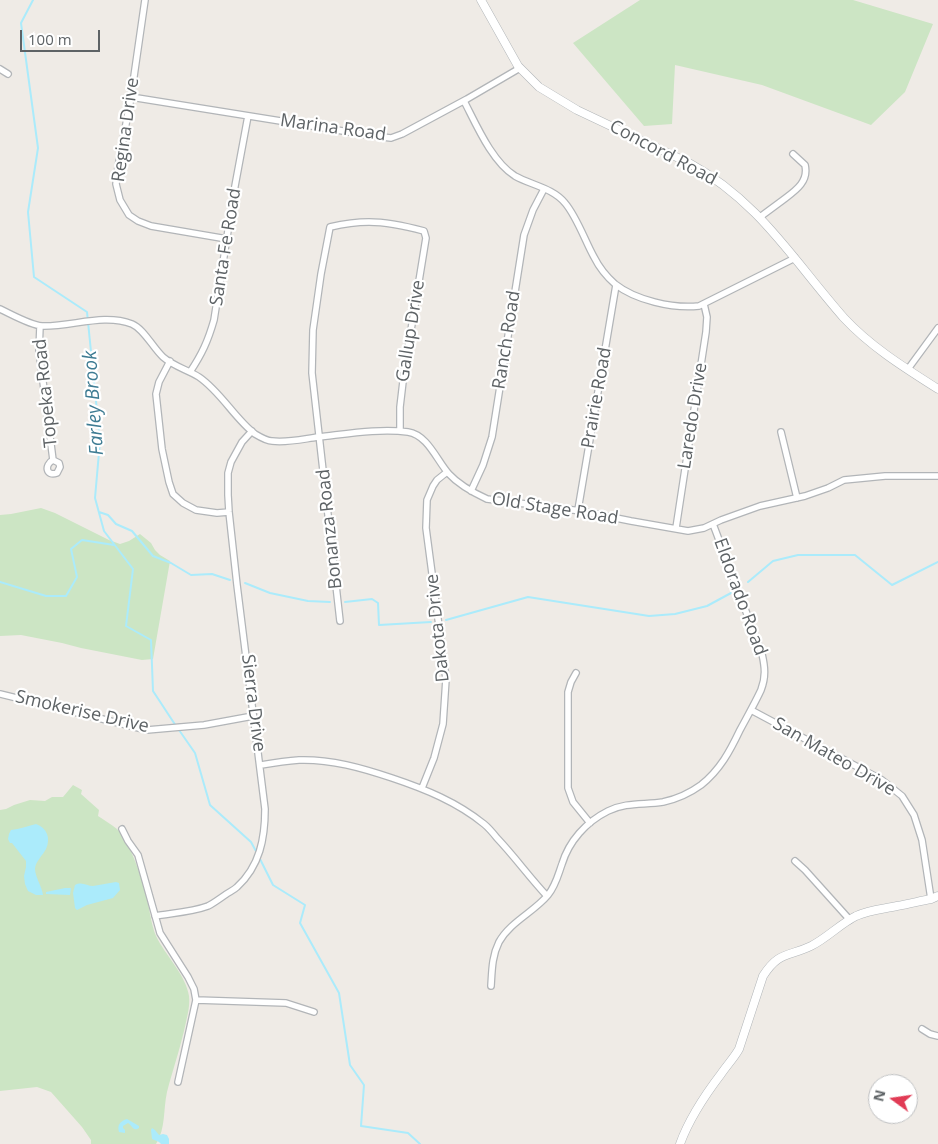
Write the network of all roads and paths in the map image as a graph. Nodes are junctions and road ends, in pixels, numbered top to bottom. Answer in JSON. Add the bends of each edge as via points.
{"nodes":[{"id":1,"x":145,"y":0,"type":"edge"},
{"id":2,"x":481,"y":0,"type":"edge"},
{"id":3,"x":520,"y":68,"type":"junction"},
{"id":4,"x":0,"y":69,"type":"edge"},
{"id":5,"x":8,"y":74,"type":"dead end"},
{"id":6,"x":131,"y":98,"type":"junction"},
{"id":7,"x":464,"y":101,"type":"junction"},
{"id":8,"x":248,"y":116,"type":"junction"},
{"id":9,"x":793,"y":154,"type":"dead end"},
{"id":10,"x":544,"y":189,"type":"junction"},
{"id":11,"x":760,"y":217,"type":"junction"},
{"id":12,"x":424,"y":231,"type":"joint"},
{"id":13,"x":227,"y":239,"type":"junction"},
{"id":14,"x":795,"y":258,"type":"junction"},
{"id":15,"x":616,"y":285,"type":"junction"},
{"id":16,"x":704,"y":304,"type":"junction"},
{"id":17,"x":0,"y":309,"type":"edge"},
{"id":18,"x":40,"y":326,"type":"junction"},
{"id":19,"x":938,"y":328,"type":"edge"},
{"id":20,"x":170,"y":361,"type":"junction"},
{"id":21,"x":908,"y":370,"type":"junction"},
{"id":22,"x":190,"y":372,"type":"junction"},
{"id":23,"x":938,"y":389,"type":"edge"},
{"id":24,"x":252,"y":431,"type":"junction"},
{"id":25,"x":400,"y":432,"type":"junction"},
{"id":26,"x":781,"y":432,"type":"dead end"},
{"id":27,"x":320,"y":437,"type":"junction"},
{"id":28,"x":53,"y":460,"type":"dead end"},
{"id":29,"x":447,"y":472,"type":"junction"},
{"id":30,"x":938,"y":476,"type":"edge"},
{"id":31,"x":471,"y":490,"type":"junction"},
{"id":32,"x":797,"y":498,"type":"junction"},
{"id":33,"x":578,"y":510,"type":"junction"},
{"id":34,"x":229,"y":512,"type":"junction"},
{"id":35,"x":713,"y":524,"type":"junction"},
{"id":36,"x":676,"y":528,"type":"junction"},
{"id":37,"x":340,"y":621,"type":"dead end"},
{"id":38,"x":576,"y":673,"type":"dead end"},
{"id":39,"x":0,"y":694,"type":"edge"},
{"id":40,"x":751,"y":710,"type":"junction"},
{"id":41,"x":253,"y":716,"type":"junction"},
{"id":42,"x":261,"y":765,"type":"junction"},
{"id":43,"x":422,"y":788,"type":"junction"},
{"id":44,"x":590,"y":823,"type":"junction"},
{"id":45,"x":122,"y":829,"type":"dead end"},
{"id":46,"x":795,"y":861,"type":"dead end"},
{"id":47,"x":547,"y":896,"type":"junction"},
{"id":48,"x":935,"y":897,"type":"edge"},
{"id":49,"x":155,"y":916,"type":"junction"},
{"id":50,"x":850,"y":920,"type":"junction"},
{"id":51,"x":491,"y":986,"type":"dead end"},
{"id":52,"x":196,"y":1000,"type":"junction"},
{"id":53,"x":314,"y":1012,"type":"dead end"},
{"id":54,"x":922,"y":1029,"type":"dead end"},
{"id":55,"x":938,"y":1036,"type":"edge"},
{"id":56,"x":178,"y":1082,"type":"dead end"},
{"id":57,"x":680,"y":1144,"type":"edge"}],
"edges":[{"from":1,"to":6,"type":"street","name":"Regina Drive"},
{"from":2,"to":3,"type":"main road","name":"Concord Road"},
{"from":3,"to":7,"type":"street","name":"Marina Road"},
{"from":3,"to":11,"type":"main road","name":"Concord Road","via":[[539,87],[577,110],[707,172]]},
{"from":4,"to":5,"type":"street"},
{"from":6,"to":8,"type":"street","name":"Marina Road"},
{"from":6,"to":13,"type":"street","name":"Regina Drive","via":[[116,184],[129,215],[152,226]]},
{"from":7,"to":8,"type":"street","name":"Marina Road","via":[[391,138]]},
{"from":7,"to":10,"type":"street","via":[[501,164],[516,176]]},
{"from":8,"to":13,"type":"street","name":"Santa Fe Road"},
{"from":9,"to":11,"type":"street","via":[[805,165],[803,182]]},
{"from":10,"to":15,"type":"street","via":[[564,202],[598,264]]},
{"from":10,"to":31,"type":"street","name":"Ranch Road","via":[[524,235],[492,437]]},
{"from":11,"to":14,"type":"main road","name":"Concord Road"},
{"from":12,"to":25,"type":"street","name":"Gallup Drive","via":[[426,238],[404,373]]},
{"from":12,"to":27,"type":"street","name":"Bonanza Road","via":[[372,222],[330,227],[313,330],[312,372]]},
{"from":13,"to":22,"type":"street","name":"Santa Fe Road","via":[[210,335]]},
{"from":14,"to":16,"type":"street"},
{"from":14,"to":21,"type":"main road","name":"Concord Road","via":[[845,318],[878,350]]},
{"from":15,"to":16,"type":"street","via":[[664,304],[688,307]]},
{"from":15,"to":33,"type":"street","name":"Prairie Road"},
{"from":16,"to":36,"type":"street","name":"Laredo Drive","via":[[706,332]]},
{"from":17,"to":18,"type":"street","name":"Old Stage Road"},
{"from":18,"to":20,"type":"street","name":"Old Stage Road","via":[[105,319],[123,321],[135,325]]},
{"from":18,"to":28,"type":"street","name":"Topeka Road","via":[[40,358]]},
{"from":19,"to":21,"type":"street"},
{"from":20,"to":22,"type":"street","name":"Old Stage Road"},
{"from":20,"to":34,"type":"street","via":[[156,394],[162,449],[173,494],[196,510]]},
{"from":21,"to":23,"type":"main road","name":"Concord Road"},
{"from":22,"to":24,"type":"street","name":"Old Stage Road","via":[[223,399]]},
{"from":24,"to":27,"type":"street","name":"Old Stage Road","via":[[270,441]]},
{"from":24,"to":34,"type":"street","name":"Sierra Drive","via":[[231,462],[228,473]]},
{"from":25,"to":27,"type":"street","name":"Old Stage Road"},
{"from":25,"to":29,"type":"street","name":"Old Stage Road","via":[[422,438]]},
{"from":26,"to":32,"type":"street"},
{"from":27,"to":37,"type":"street","name":"Bonanza Road"},
{"from":29,"to":31,"type":"street","name":"Old Stage Road"},
{"from":29,"to":43,"type":"street","name":"Dakota Drive","via":[[437,480],[427,500],[426,528],[446,679],[441,732]]},
{"from":30,"to":32,"type":"street","name":"Old Stage Road","via":[[844,480]]},
{"from":31,"to":33,"type":"street","name":"Old Stage Road","via":[[487,498]]},
{"from":32,"to":35,"type":"street","name":"Old Stage Road","via":[[760,506]]},
{"from":33,"to":36,"type":"street","name":"Old Stage Road"},
{"from":34,"to":41,"type":"street","name":"Sierra Drive"},
{"from":35,"to":36,"type":"street","name":"Old Stage Road","via":[[688,530]]},
{"from":35,"to":40,"type":"street","name":"Eldorado Road","via":[[765,665],[763,685]]},
{"from":38,"to":44,"type":"street","via":[[568,692],[567,780],[573,802]]},
{"from":39,"to":41,"type":"street","name":"Smokerise Drive","via":[[147,730],[204,725]]},
{"from":40,"to":44,"type":"street","name":"Eldorado Road","via":[[716,772],[700,786],[668,801],[621,806]]},
{"from":40,"to":48,"type":"street","name":"San Mateo Drive","via":[[882,780],[902,796],[914,815]]},
{"from":41,"to":42,"type":"street","name":"Sierra Drive"},
{"from":42,"to":43,"type":"street","via":[[299,760],[349,765]]},
{"from":42,"to":49,"type":"street","name":"Sierra Drive","via":[[265,828],[261,847],[249,873],[237,887],[211,905]]},
{"from":43,"to":47,"type":"street","via":[[464,809],[485,825]]},
{"from":44,"to":47,"type":"street","name":"Eldorado Road","via":[[568,849]]},
{"from":45,"to":49,"type":"street","via":[[138,854]]},
{"from":46,"to":50,"type":"street"},
{"from":47,"to":51,"type":"street","name":"Eldorado Road","via":[[500,940],[494,955]]},
{"from":48,"to":50,"type":"main road","via":[[871,910]]},
{"from":49,"to":52,"type":"street","via":[[160,933],[194,989]]},
{"from":50,"to":57,"type":"main road","via":[[822,940],[779,957],[768,967],[739,1049],[707,1093]]},
{"from":52,"to":53,"type":"street","via":[[286,1004]]},
{"from":52,"to":56,"type":"street"},
{"from":54,"to":55,"type":"street"}]}
